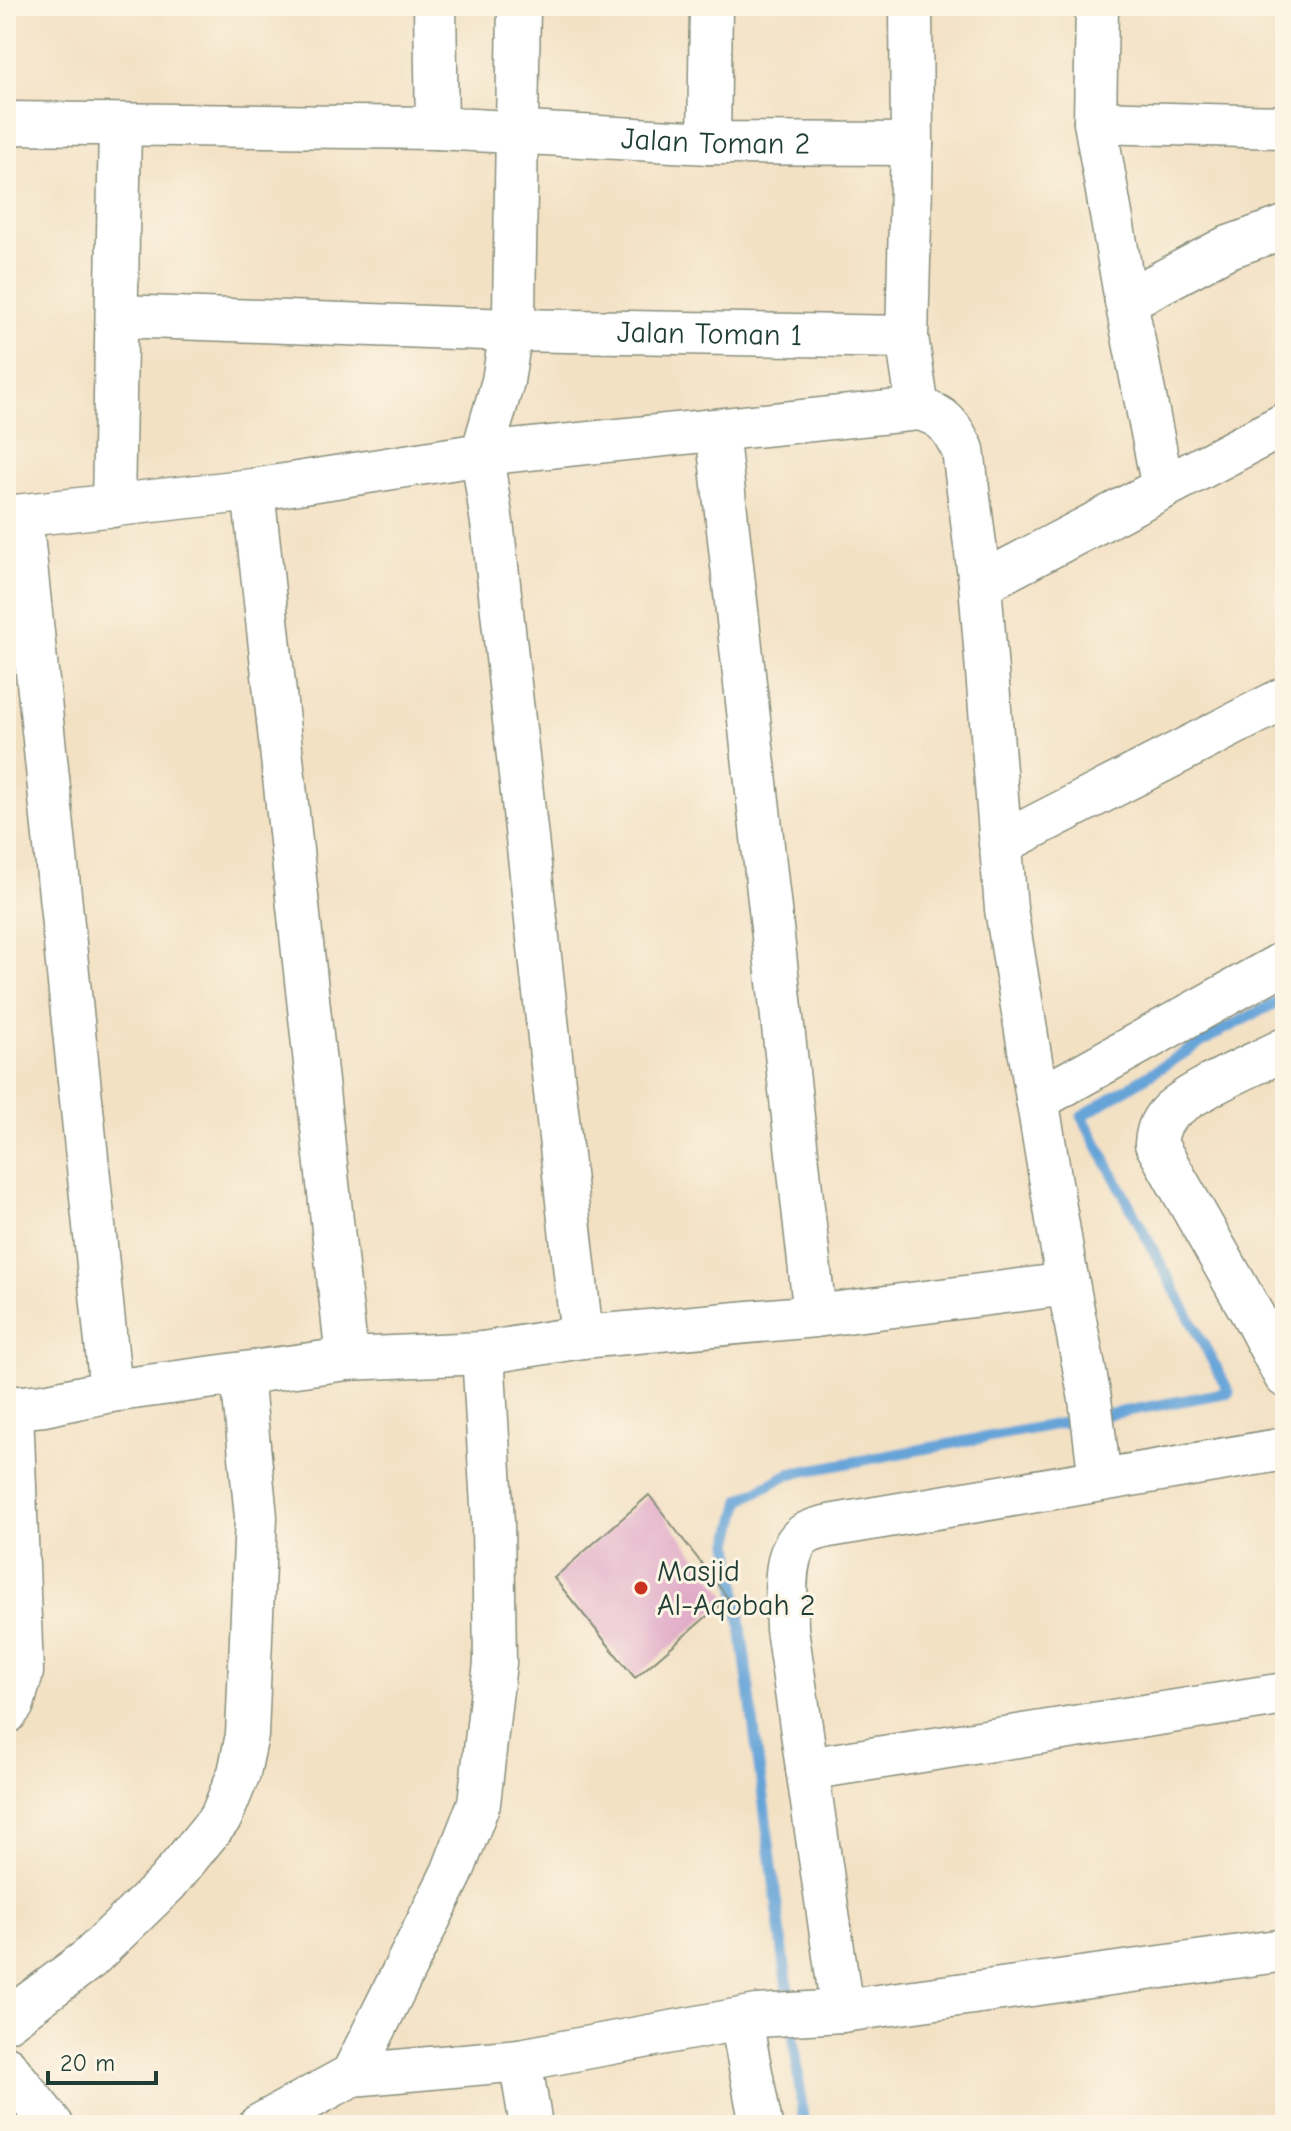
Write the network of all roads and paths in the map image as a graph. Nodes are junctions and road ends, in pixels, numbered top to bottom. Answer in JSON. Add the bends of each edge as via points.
{"nodes":[{"id":1,"x":435,"y":6,"type":"edge"},
{"id":2,"x":519,"y":6,"type":"edge"},
{"id":3,"x":711,"y":6,"type":"edge"},
{"id":4,"x":911,"y":6,"type":"edge"},
{"id":5,"x":1097,"y":6,"type":"edge"},
{"id":6,"x":1095,"y":122,"type":"junction"},
{"id":7,"x":6,"y":123,"type":"edge"},
{"id":8,"x":120,"y":125,"type":"junction"},
{"id":9,"x":1285,"y":127,"type":"edge"},
{"id":10,"x":437,"y":128,"type":"junction"},
{"id":11,"x":519,"y":131,"type":"junction"},
{"id":12,"x":709,"y":143,"type":"junction"},
{"id":13,"x":912,"y":144,"type":"junction"},
{"id":14,"x":1285,"y":227,"type":"edge"},
{"id":15,"x":1126,"y":301,"type":"junction"},
{"id":16,"x":118,"y":316,"type":"junction"},
{"id":17,"x":512,"y":330,"type":"junction"},
{"id":18,"x":907,"y":337,"type":"junction"},
{"id":19,"x":918,"y":409,"type":"junction"},
{"id":20,"x":1285,"y":424,"type":"edge"},
{"id":21,"x":717,"y":430,"type":"junction"},
{"id":22,"x":482,"y":454,"type":"junction"},
{"id":23,"x":1163,"y":488,"type":"junction"},
{"id":24,"x":253,"y":490,"type":"junction"},
{"id":25,"x":113,"y":506,"type":"junction"},
{"id":26,"x":13,"y":517,"type":"edge"},
{"id":27,"x":980,"y":584,"type":"junction"},
{"id":28,"x":1285,"y":698,"type":"edge"},
{"id":29,"x":1000,"y":844,"type":"junction"},
{"id":30,"x":1285,"y":962,"type":"edge"},
{"id":31,"x":1285,"y":1049,"type":"edge"},
{"id":32,"x":1037,"y":1100,"type":"junction"},
{"id":33,"x":1068,"y":1284,"type":"junction"},
{"id":34,"x":1270,"y":1308,"type":"edge"},
{"id":35,"x":815,"y":1316,"type":"junction"},
{"id":36,"x":582,"y":1337,"type":"junction"},
{"id":37,"x":483,"y":1353,"type":"junction"},
{"id":38,"x":347,"y":1359,"type":"junction"},
{"id":39,"x":242,"y":1375,"type":"junction"},
{"id":40,"x":1285,"y":1376,"type":"edge"},
{"id":41,"x":111,"y":1391,"type":"junction"},
{"id":42,"x":9,"y":1406,"type":"edge"},
{"id":43,"x":1285,"y":1449,"type":"edge"},
{"id":44,"x":1098,"y":1465,"type":"junction"},
{"id":45,"x":1285,"y":1694,"type":"edge"},
{"id":46,"x":6,"y":1713,"type":"edge"},
{"id":47,"x":807,"y":1769,"type":"junction"},
{"id":48,"x":1285,"y":1950,"type":"edge"},
{"id":49,"x":831,"y":2011,"type":"junction"},
{"id":50,"x":749,"y":2018,"type":"junction"},
{"id":51,"x":6,"y":2021,"type":"edge"},
{"id":52,"x":520,"y":2060,"type":"junction"},
{"id":53,"x":6,"y":2067,"type":"edge"},
{"id":54,"x":352,"y":2075,"type":"junction"},
{"id":55,"x":267,"y":2123,"type":"edge"},
{"id":56,"x":52,"y":2125,"type":"edge"},
{"id":57,"x":531,"y":2125,"type":"edge"},
{"id":58,"x":761,"y":2125,"type":"edge"}],
"edges":[{"from":1,"to":10,"type":"street"},
{"from":2,"to":11,"type":"street"},
{"from":3,"to":12,"type":"street"},
{"from":4,"to":13,"type":"street"},
{"from":5,"to":6,"type":"street"},
{"from":6,"to":9,"type":"street"},
{"from":6,"to":15,"type":"street"},
{"from":7,"to":8,"type":"street","name":"Jalan Toman 2"},
{"from":8,"to":10,"type":"street","name":"Jalan Toman 2"},
{"from":8,"to":16,"type":"street"},
{"from":10,"to":11,"type":"street","name":"Jalan Toman 2"},
{"from":11,"to":12,"type":"street","name":"Jalan Toman 2"},
{"from":11,"to":17,"type":"street"},
{"from":12,"to":13,"type":"street","name":"Jalan Toman 2"},
{"from":13,"to":18,"type":"street"},
{"from":14,"to":15,"type":"street","via":[[1226,248]]},
{"from":15,"to":23,"type":"street"},
{"from":16,"to":17,"type":"street","name":"Jalan Toman 1"},
{"from":16,"to":25,"type":"street"},
{"from":17,"to":18,"type":"street","name":"Jalan Toman 1"},
{"from":17,"to":22,"type":"street"},
{"from":18,"to":19,"type":"street"},
{"from":19,"to":21,"type":"street"},
{"from":19,"to":27,"type":"street","via":[[937,413],[963,450]]},
{"from":20,"to":23,"type":"street"},
{"from":21,"to":22,"type":"street"},
{"from":21,"to":35,"type":"street"},
{"from":22,"to":24,"type":"street"},
{"from":22,"to":36,"type":"street"},
{"from":23,"to":27,"type":"street"},
{"from":24,"to":25,"type":"street"},
{"from":24,"to":38,"type":"street"},
{"from":25,"to":26,"type":"street"},
{"from":26,"to":41,"type":"street"},
{"from":27,"to":29,"type":"street"},
{"from":28,"to":29,"type":"street"},
{"from":29,"to":32,"type":"street"},
{"from":30,"to":32,"type":"street"},
{"from":31,"to":34,"type":"street","via":[[1181,1102],[1158,1129],[1156,1144]]},
{"from":32,"to":33,"type":"street"},
{"from":33,"to":35,"type":"street"},
{"from":33,"to":44,"type":"street"},
{"from":34,"to":40,"type":"street"},
{"from":35,"to":36,"type":"street"},
{"from":36,"to":37,"type":"street"},
{"from":37,"to":38,"type":"street"},
{"from":37,"to":54,"type":"street","via":[[495,1663],[479,1803],[452,1873]]},
{"from":38,"to":39,"type":"street"},
{"from":39,"to":41,"type":"street"},
{"from":39,"to":51,"type":"street","via":[[256,1517],[247,1735],[239,1773],[221,1817],[167,1883],[89,1959]]},
{"from":41,"to":42,"type":"street","via":[[44,1405]]},
{"from":42,"to":46,"type":"street","via":[[22,1672]]},
{"from":43,"to":44,"type":"street"},
{"from":44,"to":47,"type":"street","via":[[805,1534],[786,1569],[787,1629]]},
{"from":45,"to":47,"type":"street"},
{"from":47,"to":49,"type":"street"},
{"from":48,"to":49,"type":"street"},
{"from":49,"to":50,"type":"street"},
{"from":50,"to":52,"type":"street"},
{"from":50,"to":58,"type":"street"},
{"from":52,"to":54,"type":"street"},
{"from":52,"to":57,"type":"street"},
{"from":53,"to":56,"type":"street"},
{"from":54,"to":55,"type":"street"}]}
